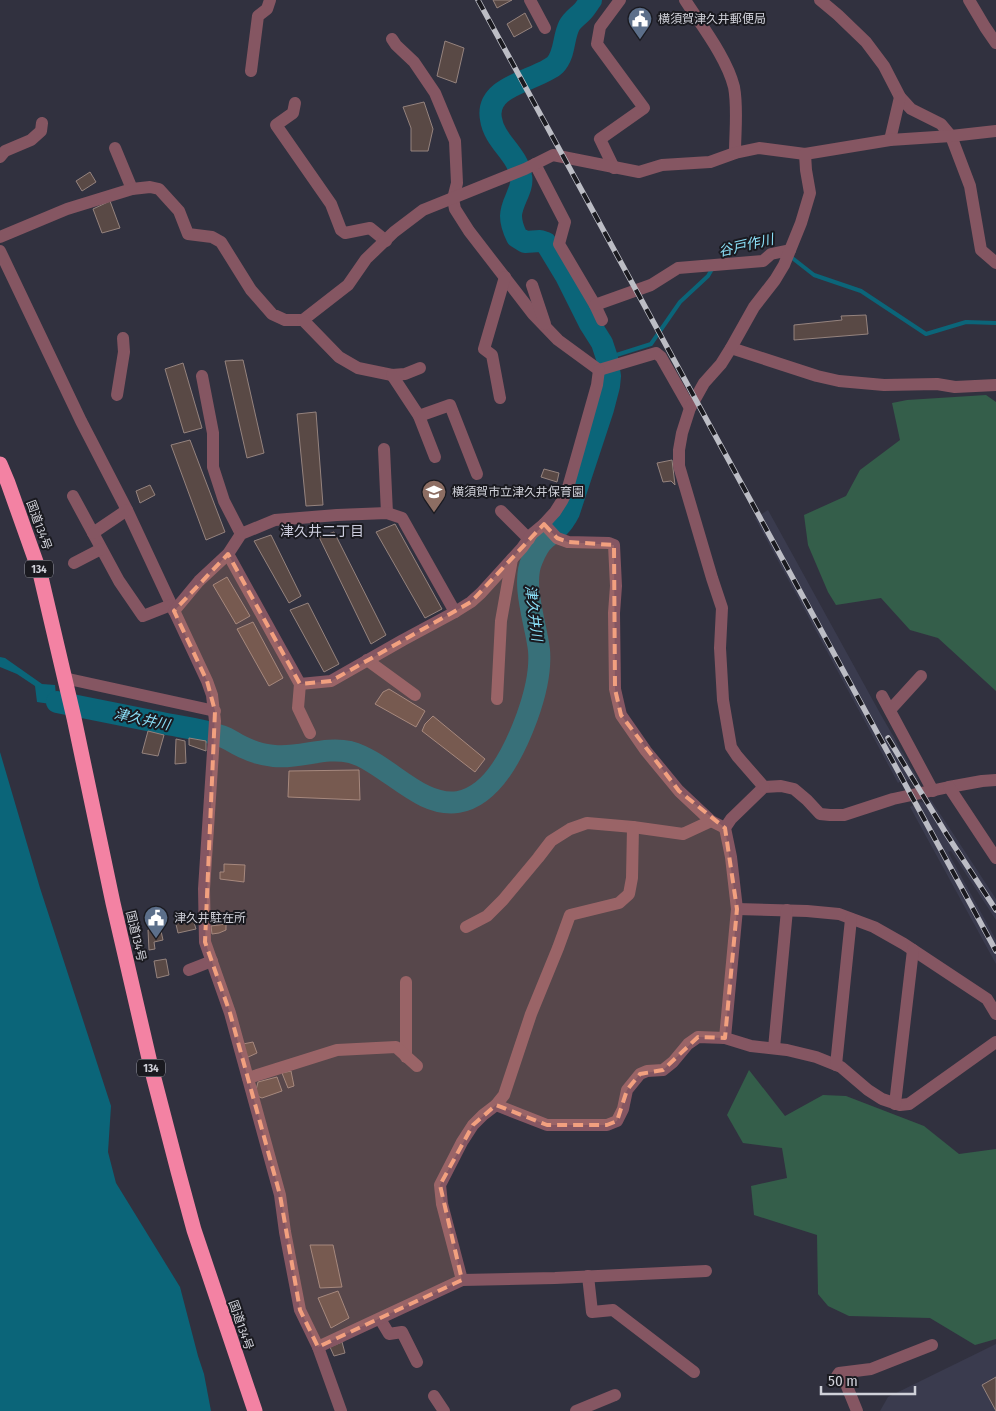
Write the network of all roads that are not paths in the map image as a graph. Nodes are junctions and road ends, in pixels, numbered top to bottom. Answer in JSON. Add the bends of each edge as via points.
{"nodes":[{"id":1,"x":270,"y":0,"type":"edge"},
{"id":2,"x":530,"y":0,"type":"edge"},
{"id":3,"x":620,"y":0,"type":"edge"},
{"id":4,"x":685,"y":0,"type":"edge"},
{"id":5,"x":820,"y":0,"type":"edge"},
{"id":6,"x":970,"y":0,"type":"edge"},
{"id":7,"x":545,"y":28,"type":"dead end"},
{"id":8,"x":392,"y":39,"type":"dead end"},
{"id":9,"x":996,"y":43,"type":"edge"},
{"id":10,"x":250,"y":71,"type":"dead end"},
{"id":11,"x":900,"y":97,"type":"junction"},
{"id":12,"x":295,"y":103,"type":"dead end"},
{"id":13,"x":42,"y":123,"type":"dead end"},
{"id":14,"x":996,"y":131,"type":"edge"},
{"id":15,"x":951,"y":136,"type":"junction"},
{"id":16,"x":890,"y":140,"type":"junction"},
{"id":17,"x":115,"y":148,"type":"dead end"},
{"id":18,"x":735,"y":153,"type":"junction"},
{"id":19,"x":805,"y":154,"type":"junction"},
{"id":20,"x":0,"y":157,"type":"edge"},
{"id":21,"x":530,"y":166,"type":"junction"},
{"id":22,"x":614,"y":168,"type":"junction"},
{"id":23,"x":132,"y":189,"type":"junction"},
{"id":24,"x":453,"y":199,"type":"junction"},
{"id":25,"x":0,"y":236,"type":"edge"},
{"id":26,"x":386,"y":241,"type":"junction"},
{"id":27,"x":790,"y":250,"type":"junction"},
{"id":28,"x":0,"y":252,"type":"edge"},
{"id":29,"x":996,"y":264,"type":"edge"},
{"id":30,"x":505,"y":278,"type":"junction"},
{"id":31,"x":532,"y":285,"type":"dead end"},
{"id":32,"x":595,"y":305,"type":"junction"},
{"id":33,"x":303,"y":320,"type":"junction"},
{"id":34,"x":602,"y":320,"type":"dead end"},
{"id":35,"x":546,"y":329,"type":"junction"},
{"id":36,"x":123,"y":338,"type":"dead end"},
{"id":37,"x":731,"y":348,"type":"junction"},
{"id":38,"x":420,"y":368,"type":"dead end"},
{"id":39,"x":605,"y":368,"type":"junction"},
{"id":40,"x":202,"y":376,"type":"dead end"},
{"id":41,"x":392,"y":376,"type":"junction"},
{"id":42,"x":996,"y":385,"type":"edge"},
{"id":43,"x":117,"y":395,"type":"dead end"},
{"id":44,"x":500,"y":398,"type":"dead end"},
{"id":45,"x":690,"y":408,"type":"junction"},
{"id":46,"x":418,"y":416,"type":"junction"},
{"id":47,"x":384,"y":449,"type":"dead end"},
{"id":48,"x":435,"y":457,"type":"dead end"},
{"id":49,"x":0,"y":464,"type":"edge"},
{"id":50,"x":477,"y":474,"type":"dead end"},
{"id":51,"x":73,"y":496,"type":"dead end"},
{"id":52,"x":127,"y":510,"type":"junction"},
{"id":53,"x":501,"y":511,"type":"dead end"},
{"id":54,"x":387,"y":514,"type":"junction"},
{"id":55,"x":546,"y":526,"type":"junction"},
{"id":56,"x":94,"y":534,"type":"junction"},
{"id":57,"x":241,"y":534,"type":"junction"},
{"id":58,"x":529,"y":539,"type":"junction"},
{"id":59,"x":101,"y":549,"type":"junction"},
{"id":60,"x":228,"y":554,"type":"junction"},
{"id":61,"x":512,"y":559,"type":"junction"},
{"id":62,"x":74,"y":563,"type":"dead end"},
{"id":63,"x":172,"y":608,"type":"junction"},
{"id":64,"x":455,"y":612,"type":"junction"},
{"id":65,"x":367,"y":660,"type":"junction"},
{"id":66,"x":921,"y":676,"type":"dead end"},
{"id":67,"x":64,"y":678,"type":"junction"},
{"id":68,"x":300,"y":684,"type":"junction"},
{"id":69,"x":415,"y":695,"type":"dead end"},
{"id":70,"x":882,"y":696,"type":"dead end"},
{"id":71,"x":497,"y":699,"type":"dead end"},
{"id":72,"x":890,"y":710,"type":"junction"},
{"id":73,"x":215,"y":716,"type":"junction"},
{"id":74,"x":310,"y":733,"type":"dead end"},
{"id":75,"x":996,"y":780,"type":"edge"},
{"id":76,"x":764,"y":787,"type":"junction"},
{"id":77,"x":949,"y":787,"type":"junction"},
{"id":78,"x":932,"y":791,"type":"junction"},
{"id":79,"x":711,"y":821,"type":"junction"},
{"id":80,"x":633,"y":827,"type":"junction"},
{"id":81,"x":725,"y":828,"type":"junction"},
{"id":82,"x":996,"y":858,"type":"edge"},
{"id":83,"x":737,"y":909,"type":"junction"},
{"id":84,"x":787,"y":910,"type":"junction"},
{"id":85,"x":851,"y":919,"type":"junction"},
{"id":86,"x":466,"y":927,"type":"dead end"},
{"id":87,"x":913,"y":950,"type":"junction"},
{"id":88,"x":212,"y":961,"type":"junction"},
{"id":89,"x":189,"y":970,"type":"dead end"},
{"id":90,"x":406,"y":982,"type":"dead end"},
{"id":91,"x":996,"y":1014,"type":"edge"},
{"id":92,"x":725,"y":1038,"type":"junction"},
{"id":93,"x":996,"y":1042,"type":"edge"},
{"id":94,"x":774,"y":1048,"type":"junction"},
{"id":95,"x":406,"y":1056,"type":"junction"},
{"id":96,"x":836,"y":1065,"type":"junction"},
{"id":97,"x":416,"y":1066,"type":"dead end"},
{"id":98,"x":248,"y":1078,"type":"junction"},
{"id":99,"x":895,"y":1104,"type":"junction"},
{"id":100,"x":496,"y":1105,"type":"junction"},
{"id":101,"x":706,"y":1271,"type":"dead end"},
{"id":102,"x":588,"y":1276,"type":"junction"},
{"id":103,"x":462,"y":1280,"type":"junction"},
{"id":104,"x":380,"y":1319,"type":"junction"},
{"id":105,"x":932,"y":1345,"type":"dead end"},
{"id":106,"x":318,"y":1347,"type":"junction"},
{"id":107,"x":418,"y":1362,"type":"dead end"},
{"id":108,"x":694,"y":1372,"type":"dead end"},
{"id":109,"x":615,"y":1395,"type":"dead end"},
{"id":110,"x":434,"y":1396,"type":"dead end"},
{"id":111,"x":255,"y":1411,"type":"edge"},
{"id":112,"x":341,"y":1411,"type":"edge"},
{"id":113,"x":444,"y":1411,"type":"edge"},
{"id":114,"x":576,"y":1411,"type":"edge"},
{"id":115,"x":857,"y":1411,"type":"edge"}],
"edges":[{"from":1,"to":10,"type":"street","via":[[267,9],[258,16]]},
{"from":2,"to":7,"type":"street"},
{"from":3,"to":22,"type":"street","via":[[600,27],[597,44],[644,108],[600,139]]},
{"from":4,"to":18,"type":"street","via":[[722,58],[734,86]]},
{"from":5,"to":11,"type":"street","via":[[866,42],[884,66]]},
{"from":6,"to":9,"type":"street"},
{"from":8,"to":24,"type":"street","via":[[414,62],[435,93],[455,141],[457,183]]},
{"from":11,"to":15,"type":"street","via":[[911,109],[940,124]]},
{"from":11,"to":16,"type":"street"},
{"from":12,"to":26,"type":"street","via":[[293,113],[276,125],[330,204],[342,230],[345,233],[370,228]]},
{"from":13,"to":20,"type":"street","via":[[41,131],[31,140],[5,151]]},
{"from":14,"to":15,"type":"street"},
{"from":15,"to":16,"type":"street"},
{"from":15,"to":29,"type":"street","via":[[970,186],[981,250]]},
{"from":16,"to":19,"type":"street"},
{"from":17,"to":23,"type":"street"},
{"from":18,"to":19,"type":"street","via":[[759,148]]},
{"from":18,"to":22,"type":"street","via":[[710,162],[662,165],[639,172]]},
{"from":19,"to":27,"type":"street","via":[[810,193]]},
{"from":21,"to":22,"type":"street","via":[[553,156]]},
{"from":21,"to":24,"type":"street"},
{"from":21,"to":32,"type":"street","via":[[565,222],[559,244]]},
{"from":23,"to":25,"type":"street"},
{"from":23,"to":33,"type":"street","via":[[150,186],[159,189],[179,210],[188,234],[212,236],[221,242],[251,290],[272,314],[285,320]]},
{"from":24,"to":26,"type":"street","via":[[423,210]]},
{"from":24,"to":30,"type":"street","via":[[454,209]]},
{"from":26,"to":33,"type":"street","via":[[366,259],[348,285]]},
{"from":27,"to":32,"type":"street","via":[[771,254],[763,261],[678,268],[651,285]]},
{"from":27,"to":37,"type":"street","via":[[775,280],[754,307]]},
{"from":28,"to":52,"type":"street"},
{"from":30,"to":35,"type":"street"},
{"from":30,"to":44,"type":"street","via":[[484,349],[492,355]]},
{"from":31,"to":35,"type":"street"},
{"from":32,"to":34,"type":"street"},
{"from":33,"to":41,"type":"street","via":[[339,357],[358,368]]},
{"from":35,"to":39,"type":"street","via":[[558,340]]},
{"from":36,"to":43,"type":"street"},
{"from":37,"to":42,"type":"street","via":[[839,382],[955,387]]},
{"from":37,"to":45,"type":"street","via":[[704,383]]},
{"from":38,"to":41,"type":"street"},
{"from":39,"to":45,"type":"street","via":[[656,354],[661,357]]},
{"from":39,"to":55,"type":"street","via":[[597,385],[567,491]]},
{"from":40,"to":57,"type":"street","via":[[213,433],[213,468],[224,501]]},
{"from":41,"to":46,"type":"street"},
{"from":45,"to":76,"type":"street","via":[[682,433],[679,466],[722,608],[723,700],[731,747]]},
{"from":46,"to":48,"type":"street"},
{"from":46,"to":50,"type":"street","via":[[450,405]]},
{"from":47,"to":54,"type":"street"},
{"from":49,"to":67,"type":"highway","name":"国道134号","number":"134","via":[[40,573]]},
{"from":51,"to":56,"type":"street"},
{"from":52,"to":56,"type":"street"},
{"from":52,"to":63,"type":"street"},
{"from":53,"to":58,"type":"street"},
{"from":54,"to":57,"type":"street","via":[[275,520]]},
{"from":54,"to":64,"type":"street","via":[[402,518]]},
{"from":55,"to":58,"type":"street"},
{"from":55,"to":79,"type":"street","via":[[558,538],[568,542],[609,542],[614,546],[615,689],[622,714],[646,751],[679,791]]},
{"from":56,"to":59,"type":"street"},
{"from":57,"to":60,"type":"street"},
{"from":58,"to":61,"type":"street"},
{"from":59,"to":62,"type":"street"},
{"from":59,"to":63,"type":"street","via":[[143,616]]},
{"from":60,"to":63,"type":"street"},
{"from":60,"to":68,"type":"street"},
{"from":61,"to":64,"type":"street","via":[[481,593]]},
{"from":61,"to":71,"type":"street","via":[[502,621]]},
{"from":63,"to":73,"type":"street","via":[[207,681]]},
{"from":64,"to":65,"type":"street"},
{"from":65,"to":68,"type":"street","via":[[330,681]]},
{"from":65,"to":69,"type":"street"},
{"from":66,"to":72,"type":"street"},
{"from":67,"to":73,"type":"street"},
{"from":67,"to":111,"type":"highway","name":"国道134号","number":"134","via":[[163,1117],[194,1230]]},
{"from":68,"to":74,"type":"street","via":[[298,708]]},
{"from":70,"to":72,"type":"street"},
{"from":72,"to":78,"type":"street"},
{"from":73,"to":88,"type":"street","via":[[204,888],[205,942]]},
{"from":75,"to":77,"type":"street"},
{"from":76,"to":78,"type":"street","via":[[781,786],[794,790],[820,814],[830,815],[844,815],[893,799]]},
{"from":76,"to":81,"type":"street"},
{"from":77,"to":78,"type":"street"},
{"from":77,"to":82,"type":"street"},
{"from":79,"to":80,"type":"street","via":[[683,834]]},
{"from":79,"to":81,"type":"street"},
{"from":80,"to":86,"type":"street","via":[[587,823],[570,829],[551,841],[488,916]]},
{"from":80,"to":100,"type":"street","via":[[629,894],[619,903],[570,914],[504,1095]]},
{"from":81,"to":83,"type":"street"},
{"from":83,"to":84,"type":"street"},
{"from":83,"to":92,"type":"street"},
{"from":84,"to":85,"type":"street","via":[[839,914]]},
{"from":84,"to":94,"type":"street"},
{"from":85,"to":87,"type":"street","via":[[874,927]]},
{"from":85,"to":96,"type":"street"},
{"from":87,"to":91,"type":"street","via":[[987,999]]},
{"from":87,"to":99,"type":"street"},
{"from":88,"to":89,"type":"street"},
{"from":88,"to":98,"type":"street"},
{"from":90,"to":95,"type":"street"},
{"from":92,"to":94,"type":"street","via":[[751,1046]]},
{"from":92,"to":100,"type":"street","via":[[698,1037],[663,1070],[640,1074],[627,1090],[617,1121],[607,1125],[547,1125]]},
{"from":93,"to":99,"type":"street","via":[[909,1104]]},
{"from":94,"to":96,"type":"street"},
{"from":95,"to":97,"type":"street"},
{"from":95,"to":98,"type":"street","via":[[396,1047],[337,1050]]},
{"from":96,"to":99,"type":"street","via":[[882,1100]]},
{"from":98,"to":106,"type":"street","via":[[280,1195],[300,1310]]},
{"from":100,"to":103,"type":"street","via":[[472,1125],[440,1185]]},
{"from":101,"to":102,"type":"street"},
{"from":102,"to":103,"type":"street"},
{"from":102,"to":108,"type":"street","via":[[592,1312],[613,1310]]},
{"from":103,"to":104,"type":"street"},
{"from":104,"to":106,"type":"street"},
{"from":104,"to":107,"type":"street","via":[[389,1334],[402,1332]]},
{"from":105,"to":115,"type":"street","via":[[871,1369],[838,1373]]},
{"from":106,"to":112,"type":"street"},
{"from":109,"to":114,"type":"street"},
{"from":110,"to":113,"type":"street"}]}
